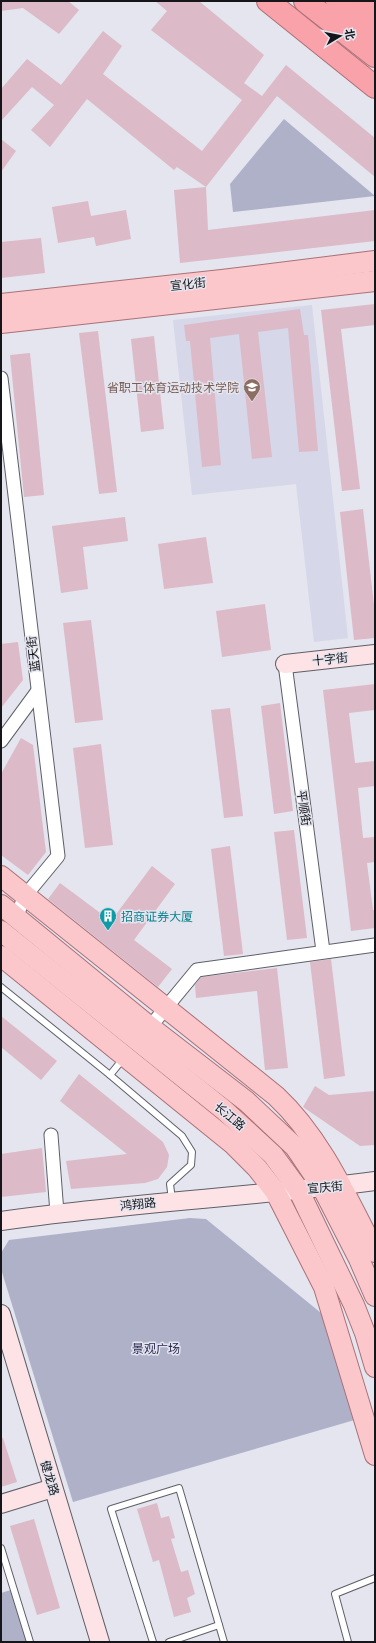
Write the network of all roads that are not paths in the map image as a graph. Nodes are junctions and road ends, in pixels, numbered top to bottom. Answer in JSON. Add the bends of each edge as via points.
{"nodes":[{"id":1,"x":268,"y":1,"type":"edge"},
{"id":2,"x":305,"y":1,"type":"edge"},
{"id":3,"x":337,"y":1,"type":"edge"},
{"id":4,"x":363,"y":1,"type":"edge"},
{"id":5,"x":375,"y":10,"type":"edge"},
{"id":6,"x":375,"y":31,"type":"edge"},
{"id":7,"x":375,"y":56,"type":"edge"},
{"id":8,"x":375,"y":86,"type":"edge"},
{"id":9,"x":375,"y":260,"type":"edge"},
{"id":10,"x":375,"y":281,"type":"edge"},
{"id":11,"x":1,"y":304,"type":"edge"},
{"id":12,"x":1,"y":323,"type":"edge"},
{"id":13,"x":1,"y":378,"type":"edge"},
{"id":14,"x":375,"y":654,"type":"edge"},
{"id":15,"x":285,"y":664,"type":"joint"},
{"id":16,"x":37,"y":692,"type":"junction"},
{"id":17,"x":1,"y":740,"type":"edge"},
{"id":18,"x":1,"y":876,"type":"edge"},
{"id":19,"x":25,"y":896,"type":"junction"},
{"id":20,"x":1,"y":905,"type":"edge"},
{"id":21,"x":16,"y":917,"type":"junction"},
{"id":22,"x":1,"y":931,"type":"edge"},
{"id":23,"x":375,"y":945,"type":"edge"},
{"id":24,"x":323,"y":951,"type":"junction"},
{"id":25,"x":1,"y":956,"type":"edge"},
{"id":26,"x":1,"y":987,"type":"edge"},
{"id":27,"x":165,"y":1009,"type":"junction"},
{"id":28,"x":134,"y":1044,"type":"junction"},
{"id":29,"x":110,"y":1075,"type":"junction"},
{"id":30,"x":51,"y":1135,"type":"dead end"},
{"id":31,"x":375,"y":1181,"type":"edge"},
{"id":32,"x":332,"y":1186,"type":"junction"},
{"id":33,"x":298,"y":1189,"type":"junction"},
{"id":34,"x":274,"y":1191,"type":"junction"},
{"id":35,"x":172,"y":1200,"type":"junction"},
{"id":36,"x":58,"y":1212,"type":"junction"},
{"id":37,"x":1,"y":1221,"type":"edge"},
{"id":38,"x":375,"y":1252,"type":"edge"},
{"id":39,"x":375,"y":1296,"type":"edge"},
{"id":40,"x":1,"y":1314,"type":"edge"},
{"id":41,"x":375,"y":1367,"type":"edge"},
{"id":42,"x":375,"y":1455,"type":"edge"},
{"id":43,"x":53,"y":1488,"type":"junction"},
{"id":44,"x":1,"y":1504,"type":"edge"},
{"id":45,"x":1,"y":1548,"type":"edge"},
{"id":46,"x":375,"y":1578,"type":"edge"},
{"id":47,"x":219,"y":1625,"type":"junction"},
{"id":48,"x":30,"y":1642,"type":"edge"},
{"id":49,"x":100,"y":1642,"type":"edge"},
{"id":50,"x":153,"y":1642,"type":"edge"},
{"id":51,"x":169,"y":1642,"type":"edge"},
{"id":52,"x":224,"y":1642,"type":"edge"},
{"id":53,"x":348,"y":1642,"type":"edge"}],
"edges":[{"from":1,"to":8,"type":"highway"},
{"from":2,"to":7,"type":"highway"},
{"from":3,"to":6,"type":"highway"},
{"from":4,"to":5,"type":"highway"},
{"from":9,"to":11,"type":"main road","name":"宣化街"},
{"from":10,"to":12,"type":"main road","name":"宣化街"},
{"from":13,"to":16,"type":"street","name":"蓝天街"},
{"from":14,"to":15,"type":"street","name":"十字街"},
{"from":15,"to":24,"type":"street","name":"平顺街"},
{"from":16,"to":17,"type":"street"},
{"from":16,"to":19,"type":"street","name":"蓝天街","via":[[58,856]]},
{"from":18,"to":19,"type":"main road"},
{"from":19,"to":21,"type":"street","name":"蓝天街"},
{"from":19,"to":27,"type":"main road"},
{"from":20,"to":21,"type":"main road","name":"长江路"},
{"from":21,"to":28,"type":"main road","name":"长江路"},
{"from":22,"to":28,"type":"main road","name":"长江路"},
{"from":23,"to":24,"type":"street"},
{"from":24,"to":27,"type":"street","via":[[197,970]]},
{"from":25,"to":28,"type":"main road"},
{"from":26,"to":29,"type":"lane"},
{"from":27,"to":28,"type":"street"},
{"from":27,"to":32,"type":"main road","via":[[290,1109],[303,1125]]},
{"from":28,"to":29,"type":"lane"},
{"from":28,"to":32,"type":"main road","name":"长江路","via":[[246,1101],[276,1127]]},
{"from":28,"to":33,"type":"main road","name":"长江路","via":[[260,1142],[278,1161]]},
{"from":28,"to":34,"type":"main road","via":[[257,1168]]},
{"from":29,"to":35,"type":"lane","via":[[182,1136],[192,1152],[191,1165],[170,1184]]},
{"from":30,"to":36,"type":"street"},
{"from":31,"to":32,"type":"street","name":"宣庆街"},
{"from":32,"to":33,"type":"street","name":"宣庆街"},
{"from":32,"to":38,"type":"main road"},
{"from":32,"to":39,"type":"main road","name":"长江路"},
{"from":33,"to":34,"type":"street","name":"宣庆街"},
{"from":33,"to":41,"type":"main road","name":"长江路","via":[[354,1305]]},
{"from":34,"to":35,"type":"street","name":"鸿翔路"},
{"from":34,"to":42,"type":"main road","via":[[324,1286]]},
{"from":35,"to":36,"type":"street","name":"鸿翔路"},
{"from":36,"to":37,"type":"street","name":"鸿翔路"},
{"from":40,"to":43,"type":"street","name":"健龙路"},
{"from":43,"to":44,"type":"street"},
{"from":43,"to":49,"type":"street","name":"健龙路"},
{"from":45,"to":48,"type":"lane"},
{"from":46,"to":53,"type":"lane","via":[[334,1594]]},
{"from":47,"to":50,"type":"lane","via":[[179,1488],[111,1509]]},
{"from":47,"to":51,"type":"lane"},
{"from":47,"to":52,"type":"lane"}]}
